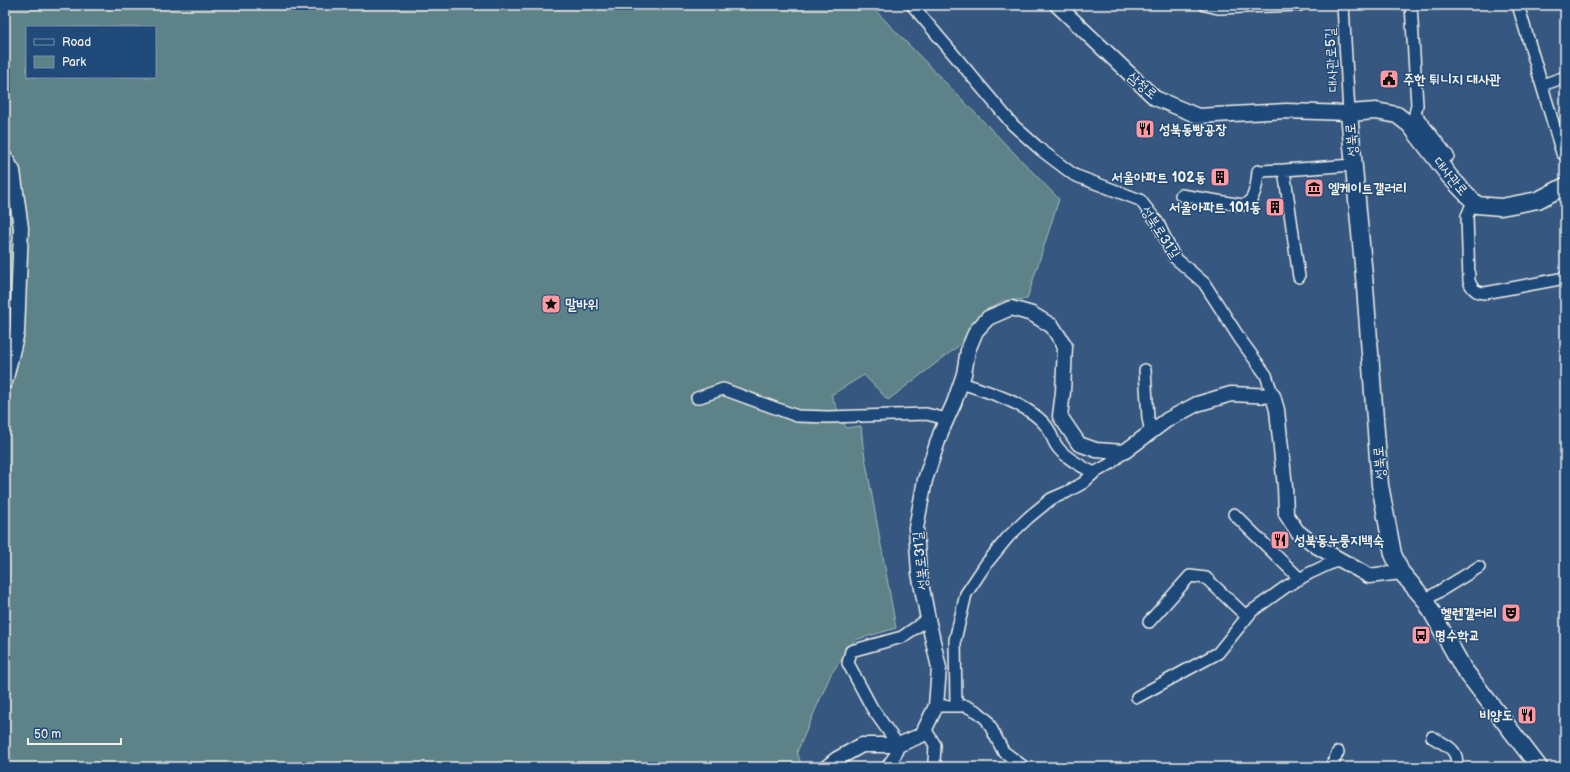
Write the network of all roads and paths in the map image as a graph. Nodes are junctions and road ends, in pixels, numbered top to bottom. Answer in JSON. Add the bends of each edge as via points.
{"nodes":[{"id":1,"x":912,"y":5,"type":"edge"},
{"id":2,"x":1057,"y":5,"type":"edge"},
{"id":3,"x":1207,"y":5,"type":"edge"},
{"id":4,"x":1300,"y":5,"type":"edge"},
{"id":5,"x":1343,"y":5,"type":"edge"},
{"id":6,"x":1412,"y":5,"type":"edge"},
{"id":7,"x":1518,"y":5,"type":"edge"},
{"id":8,"x":1565,"y":77,"type":"edge"},
{"id":9,"x":1542,"y":85,"type":"junction"},
{"id":10,"x":1349,"y":113,"type":"junction"},
{"id":11,"x":1412,"y":119,"type":"junction"},
{"id":12,"x":1565,"y":153,"type":"edge"},
{"id":13,"x":1448,"y":156,"type":"dead end"},
{"id":14,"x":5,"y":158,"type":"edge"},
{"id":15,"x":1353,"y":165,"type":"junction"},
{"id":16,"x":1284,"y":170,"type":"junction"},
{"id":17,"x":1565,"y":186,"type":"edge"},
{"id":18,"x":1181,"y":195,"type":"dead end"},
{"id":19,"x":1473,"y":202,"type":"junction"},
{"id":20,"x":1299,"y":277,"type":"dead end"},
{"id":21,"x":1565,"y":278,"type":"edge"},
{"id":22,"x":1145,"y":370,"type":"dead end"},
{"id":23,"x":5,"y":382,"type":"edge"},
{"id":24,"x":961,"y":384,"type":"junction"},
{"id":25,"x":1273,"y":396,"type":"junction"},
{"id":26,"x":697,"y":398,"type":"dead end"},
{"id":27,"x":947,"y":419,"type":"junction"},
{"id":28,"x":1151,"y":432,"type":"junction"},
{"id":29,"x":1124,"y":452,"type":"junction"},
{"id":30,"x":1094,"y":473,"type":"junction"},
{"id":31,"x":1234,"y":514,"type":"dead end"},
{"id":32,"x":1340,"y":559,"type":"junction"},
{"id":33,"x":1479,"y":567,"type":"dead end"},
{"id":34,"x":1401,"y":572,"type":"junction"},
{"id":35,"x":1300,"y":579,"type":"junction"},
{"id":36,"x":1425,"y":600,"type":"junction"},
{"id":37,"x":1247,"y":618,"type":"junction"},
{"id":38,"x":928,"y":619,"type":"junction"},
{"id":39,"x":1149,"y":622,"type":"dead end"},
{"id":40,"x":1137,"y":697,"type":"dead end"},
{"id":41,"x":936,"y":706,"type":"junction"},
{"id":42,"x":956,"y":706,"type":"junction"},
{"id":43,"x":925,"y":729,"type":"junction"},
{"id":44,"x":1432,"y":737,"type":"dead end"},
{"id":45,"x":898,"y":745,"type":"junction"},
{"id":46,"x":1338,"y":752,"type":"dead end"},
{"id":47,"x":1536,"y":766,"type":"edge"},
{"id":48,"x":827,"y":767,"type":"edge"},
{"id":49,"x":887,"y":767,"type":"edge"},
{"id":50,"x":938,"y":767,"type":"edge"},
{"id":51,"x":1024,"y":767,"type":"edge"},
{"id":52,"x":1331,"y":767,"type":"edge"},
{"id":53,"x":1456,"y":767,"type":"edge"}],
"edges":[{"from":1,"to":25,"type":"street","name":"성북로31길","via":[[1013,125],[1041,150],[1074,175],[1140,200],[1158,223],[1174,258],[1204,283],[1266,374]]},
{"from":2,"to":10,"type":"street","name":"삼청로","via":[[1155,98],[1198,116],[1286,111]]},
{"from":3,"to":4,"type":"street","via":[[1218,8]]},
{"from":5,"to":10,"type":"street","name":"대사관로5길"},
{"from":6,"to":11,"type":"street","via":[[1417,105]]},
{"from":7,"to":9,"type":"street"},
{"from":8,"to":9,"type":"street"},
{"from":9,"to":12,"type":"street","via":[[1562,153]]},
{"from":10,"to":11,"type":"main road","name":"대사관로","via":[[1376,111]]},
{"from":10,"to":15,"type":"main road","name":"성북로"},
{"from":11,"to":13,"type":"street"},
{"from":11,"to":19,"type":"main road","name":"대사관로","via":[[1450,177]]},
{"from":14,"to":23,"type":"street","via":[[13,171],[21,228],[17,332]]},
{"from":15,"to":16,"type":"street"},
{"from":15,"to":34,"type":"main road","name":"성북로","via":[[1380,485],[1390,543]]},
{"from":16,"to":18,"type":"street","via":[[1258,171],[1257,185],[1252,198],[1249,203],[1242,205]]},
{"from":16,"to":20,"type":"street"},
{"from":17,"to":19,"type":"main road","name":"대사관로","via":[[1538,200],[1510,206],[1477,205]]},
{"from":19,"to":21,"type":"street","via":[[1467,216],[1469,281],[1473,290],[1485,293]]},
{"from":22,"to":28,"type":"street"},
{"from":24,"to":27,"type":"street","name":"성북로31길"},
{"from":24,"to":29,"type":"street","name":"성북로31길","via":[[968,350],[976,331],[988,318],[1011,308],[1032,314],[1052,326],[1065,346],[1060,416],[1079,444],[1096,450]]},
{"from":24,"to":30,"type":"street","via":[[1008,400],[1032,414],[1047,427],[1058,449]]},
{"from":25,"to":28,"type":"street","via":[[1231,394],[1197,404]]},
{"from":25,"to":32,"type":"street","name":"성북로31길","via":[[1277,410],[1286,514],[1297,531],[1316,546]]},
{"from":26,"to":27,"type":"street","via":[[723,389],[797,416],[926,414]]},
{"from":27,"to":38,"type":"street","name":"성북로31길","via":[[925,480],[916,528],[919,573]]},
{"from":28,"to":29,"type":"street"},
{"from":29,"to":30,"type":"street"},
{"from":30,"to":42,"type":"street","via":[[1072,489],[1051,499],[1029,517],[1008,537],[966,594],[955,640]]},
{"from":31,"to":35,"type":"street"},
{"from":32,"to":34,"type":"street","name":"성북로31길","via":[[1369,576]]},
{"from":32,"to":35,"type":"street"},
{"from":33,"to":36,"type":"street"},
{"from":34,"to":36,"type":"main road","name":"성북로"},
{"from":35,"to":37,"type":"street","via":[[1252,611]]},
{"from":36,"to":47,"type":"main road","name":"성북로","via":[[1463,668]]},
{"from":37,"to":39,"type":"street","via":[[1206,578],[1190,576]]},
{"from":37,"to":40,"type":"street","via":[[1218,653]]},
{"from":38,"to":41,"type":"street","name":"성북로31길","via":[[939,668]]},
{"from":38,"to":45,"type":"street","via":[[902,637],[851,651],[848,663],[872,708]]},
{"from":41,"to":42,"type":"street"},
{"from":41,"to":43,"type":"street","name":"성북로31길"},
{"from":42,"to":51,"type":"street","via":[[966,706],[987,720],[1003,751]]},
{"from":43,"to":45,"type":"street","name":"성북로31길","via":[[922,735]]},
{"from":43,"to":50,"type":"street","via":[[935,745],[934,762]]},
{"from":44,"to":53,"type":"street","via":[[1454,751],[1458,759]]},
{"from":45,"to":48,"type":"street","name":"성북로31길","via":[[862,745]]},
{"from":45,"to":49,"type":"street","via":[[896,754]]},
{"from":46,"to":52,"type":"street"}]}
